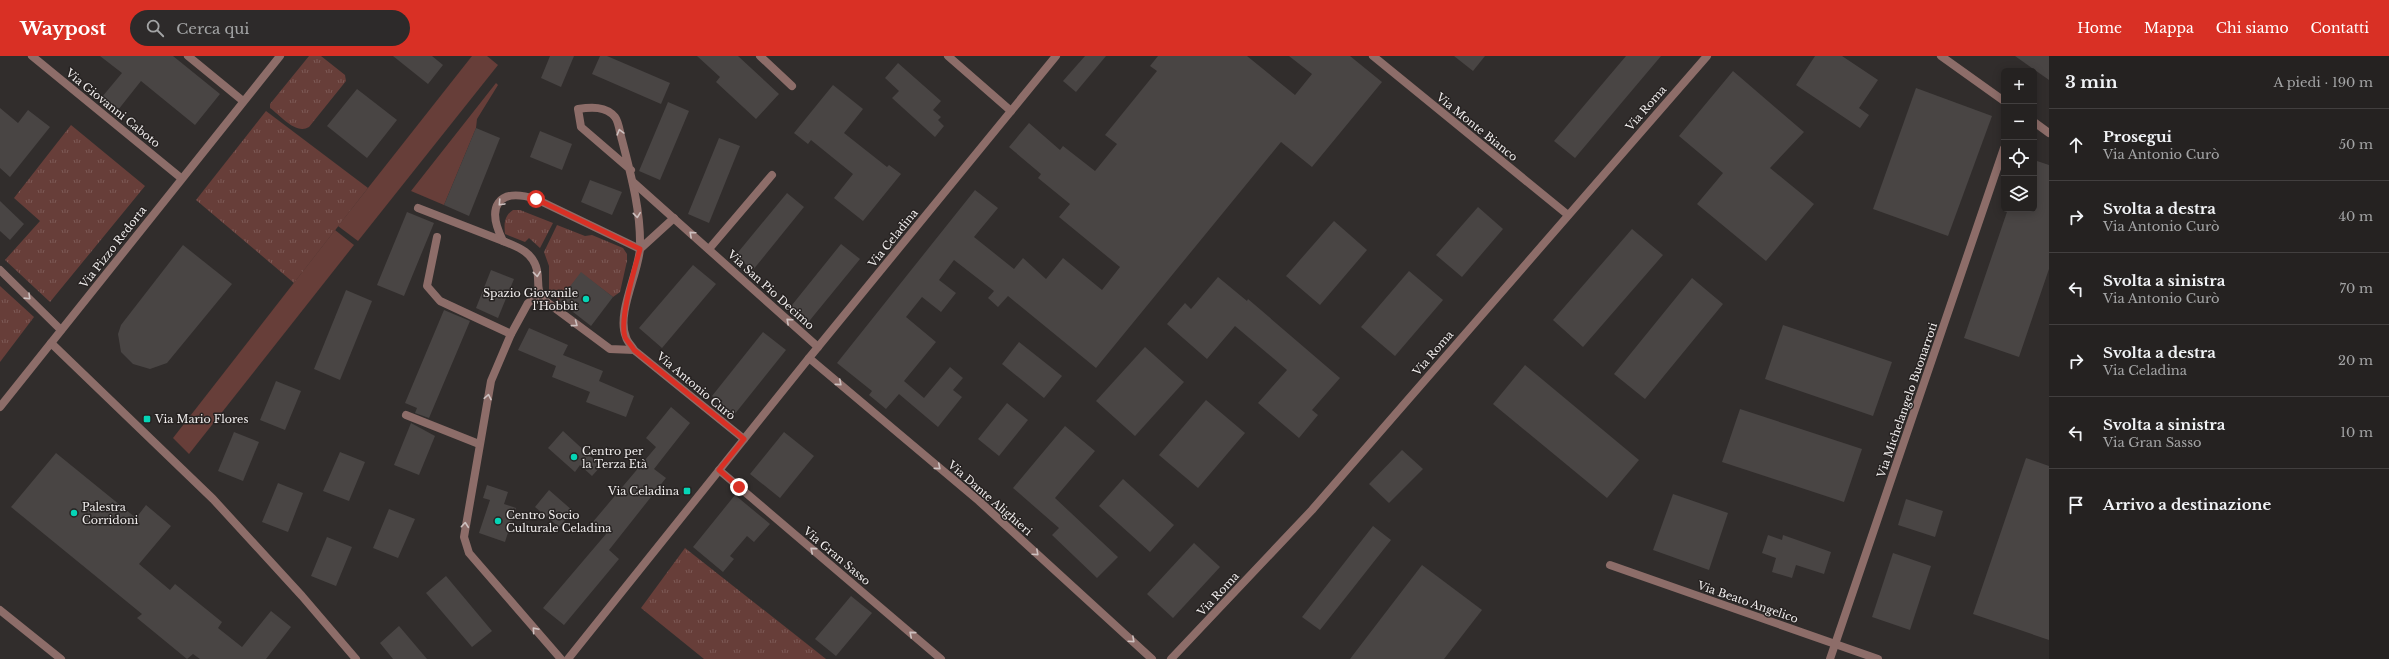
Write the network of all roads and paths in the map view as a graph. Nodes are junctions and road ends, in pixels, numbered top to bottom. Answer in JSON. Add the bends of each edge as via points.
{"nodes":[{"id":1,"x":32,"y":56,"type":"edge"},
{"id":2,"x":188,"y":56,"type":"edge"},
{"id":3,"x":280,"y":56,"type":"edge"},
{"id":4,"x":760,"y":56,"type":"edge"},
{"id":5,"x":948,"y":56,"type":"edge"},
{"id":6,"x":1056,"y":56,"type":"edge"},
{"id":7,"x":1373,"y":56,"type":"edge"},
{"id":8,"x":1707,"y":56,"type":"edge"},
{"id":9,"x":1941,"y":56,"type":"edge"},
{"id":10,"x":792,"y":86,"type":"dead end"},
{"id":11,"x":2001,"y":99,"type":"edge"},
{"id":12,"x":243,"y":101,"type":"junction"},
{"id":13,"x":1011,"y":111,"type":"junction"},
{"id":14,"x":2037,"y":124,"type":"edge"},
{"id":15,"x":2049,"y":133,"type":"edge"},
{"id":16,"x":2001,"y":157,"type":"edge"},
{"id":17,"x":631,"y":170,"type":"junction"},
{"id":18,"x":772,"y":174,"type":"dead end"},
{"id":19,"x":181,"y":178,"type":"junction"},
{"id":20,"x":634,"y":182,"type":"junction"},
{"id":21,"x":418,"y":208,"type":"dead end"},
{"id":22,"x":1568,"y":215,"type":"junction"},
{"id":23,"x":674,"y":218,"type":"junction"},
{"id":24,"x":437,"y":237,"type":"dead end"},
{"id":25,"x":503,"y":241,"type":"junction"},
{"id":26,"x":640,"y":249,"type":"junction"},
{"id":27,"x":709,"y":249,"type":"junction"},
{"id":28,"x":0,"y":270,"type":"edge"},
{"id":29,"x":544,"y":300,"type":"junction"},
{"id":30,"x":61,"y":330,"type":"junction"},
{"id":31,"x":511,"y":334,"type":"junction"},
{"id":32,"x":51,"y":344,"type":"junction"},
{"id":33,"x":818,"y":347,"type":"junction"},
{"id":34,"x":634,"y":350,"type":"junction"},
{"id":35,"x":809,"y":358,"type":"junction"},
{"id":36,"x":0,"y":407,"type":"edge"},
{"id":37,"x":406,"y":415,"type":"dead end"},
{"id":38,"x":744,"y":439,"type":"junction"},
{"id":39,"x":479,"y":444,"type":"junction"},
{"id":40,"x":719,"y":470,"type":"junction"},
{"id":41,"x":1610,"y":565,"type":"dead end"},
{"id":42,"x":0,"y":610,"type":"edge"},
{"id":43,"x":1836,"y":644,"type":"junction"},
{"id":44,"x":61,"y":659,"type":"edge"},
{"id":45,"x":356,"y":659,"type":"edge"},
{"id":46,"x":561,"y":659,"type":"edge"},
{"id":47,"x":568,"y":659,"type":"edge"},
{"id":48,"x":941,"y":659,"type":"edge"},
{"id":49,"x":1152,"y":659,"type":"edge"},
{"id":50,"x":1171,"y":659,"type":"edge"},
{"id":51,"x":1830,"y":659,"type":"edge"},
{"id":52,"x":1878,"y":659,"type":"edge"}],
"edges":[{"from":1,"to":19,"type":"street","name":"Via Giovanni Caboto"},
{"from":2,"to":12,"type":"street"},
{"from":3,"to":12,"type":"street","name":"Via Pizzo Redorta"},
{"from":4,"to":10,"type":"street"},
{"from":5,"to":13,"type":"street"},
{"from":6,"to":13,"type":"street","name":"Via Celadina"},
{"from":7,"to":22,"type":"street","name":"Via Monte Bianco"},
{"from":8,"to":22,"type":"street","name":"Via Roma"},
{"from":9,"to":11,"type":"street"},
{"from":12,"to":19,"type":"street","name":"Via Pizzo Redorta"},
{"from":13,"to":33,"type":"street","name":"Via Celadina"},
{"from":14,"to":15,"type":"street"},
{"from":16,"to":43,"type":"street","name":"Via Michelangelo Buonarroti"},
{"from":17,"to":17,"type":"street","one_way":true,"via":[[616,118],[608,111],[592,106],[578,109],[581,127]]},
{"from":17,"to":20,"type":"street"},
{"from":18,"to":27,"type":"street"},
{"from":19,"to":30,"type":"street","name":"Via Pizzo Redorta"},
{"from":20,"to":23,"type":"street","name":"Via San Pio Decimo"},
{"from":20,"to":26,"type":"street","one_way":true},
{"from":21,"to":25,"type":"street"},
{"from":22,"to":50,"type":"street","name":"Via Roma","via":[[1312,510]]},
{"from":23,"to":26,"type":"street"},
{"from":27,"to":23,"type":"street","name":"Via San Pio Decimo","one_way":true},
{"from":24,"to":31,"type":"street","via":[[426,286],[440,301]]},
{"from":26,"to":25,"type":"street","one_way":true,"via":[[536,199],[520,194],[510,195],[497,205],[494,216]]},
{"from":25,"to":29,"type":"street","one_way":true,"via":[[524,250],[531,258],[537,270],[537,290]]},
{"from":26,"to":34,"type":"street","name":"Via Antonio Curò","via":[[628,295],[624,324],[625,337]]},
{"from":33,"to":27,"type":"street","name":"Via San Pio Decimo","one_way":true},
{"from":28,"to":30,"type":"street","one_way":true},
{"from":29,"to":31,"type":"street","via":[[528,303]]},
{"from":29,"to":34,"type":"street","one_way":true,"via":[[610,349]]},
{"from":30,"to":32,"type":"street","name":"Via Pizzo Redorta"},
{"from":39,"to":31,"type":"street","one_way":true,"via":[[491,381]]},
{"from":32,"to":36,"type":"street","name":"Via Pizzo Redorta"},
{"from":32,"to":45,"type":"street","via":[[213,499]]},
{"from":33,"to":35,"type":"street","name":"Via Celadina"},
{"from":34,"to":38,"type":"street","name":"Via Antonio Curò"},
{"from":35,"to":38,"type":"street","name":"Via Celadina"},
{"from":35,"to":49,"type":"street","name":"Via Dante Alighieri","one_way":true,"via":[[979,501]]},
{"from":37,"to":39,"type":"street"},
{"from":38,"to":40,"type":"street","name":"Via Celadina"},
{"from":46,"to":39,"type":"street","one_way":true,"via":[[469,553],[464,537],[465,521]]},
{"from":40,"to":47,"type":"street","name":"Via Celadina"},
{"from":48,"to":40,"type":"street","name":"Via Gran Sasso","one_way":true},
{"from":41,"to":43,"type":"street","name":"Via Beato Angelico"},
{"from":42,"to":44,"type":"street"},
{"from":43,"to":51,"type":"street","name":"Via Michelangelo Buonarroti"},
{"from":43,"to":52,"type":"street","name":"Via Beato Angelico"}]}
